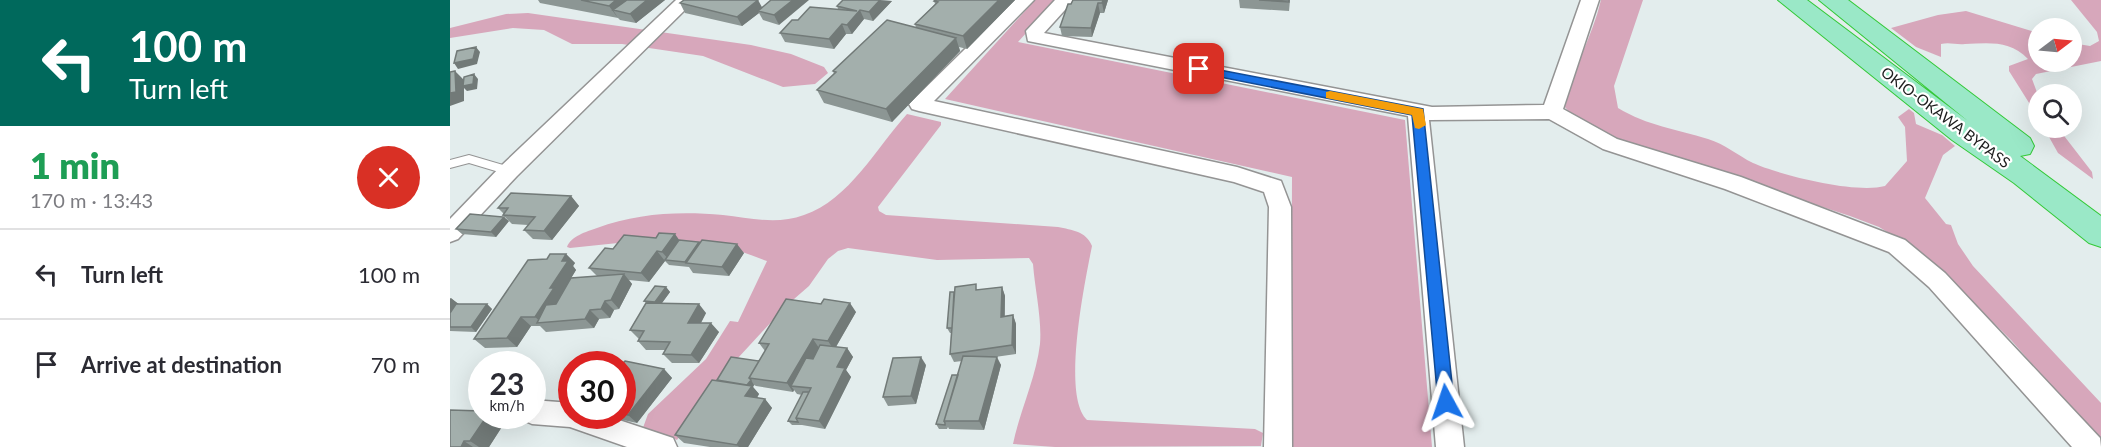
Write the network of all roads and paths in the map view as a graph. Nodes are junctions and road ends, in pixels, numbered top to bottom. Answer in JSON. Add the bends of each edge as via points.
{"nodes":[{"id":1,"x":686,"y":0,"type":"edge"},
{"id":2,"x":1025,"y":0,"type":"edge"},
{"id":3,"x":1065,"y":0,"type":"edge"},
{"id":4,"x":1590,"y":0,"type":"edge"},
{"id":5,"x":1791,"y":0,"type":"edge"},
{"id":6,"x":1832,"y":0,"type":"edge"},
{"id":7,"x":1418,"y":112,"type":"junction"},
{"id":8,"x":1552,"y":112,"type":"junction"},
{"id":9,"x":450,"y":164,"type":"edge"},
{"id":10,"x":509,"y":171,"type":"junction"},
{"id":11,"x":2101,"y":209,"type":"edge"},
{"id":12,"x":450,"y":233,"type":"edge"},
{"id":13,"x":2101,"y":234,"type":"edge"},
{"id":14,"x":612,"y":429,"type":"edge"},
{"id":15,"x":663,"y":447,"type":"edge"},
{"id":16,"x":1278,"y":447,"type":"edge"},
{"id":17,"x":1450,"y":447,"type":"edge"},
{"id":18,"x":2090,"y":447,"type":"edge"}],
"edges":[{"from":1,"to":10,"type":"street"},
{"from":2,"to":16,"type":"street","via":[[919,104],[1238,175],[1273,187],[1281,207]]},
{"from":3,"to":7,"type":"street","via":[[1035,31],[1035,37]]},
{"from":4,"to":8,"type":"street"},
{"from":5,"to":13,"type":"highway","name":"OKIO-OKAWA BYPASS"},
{"from":6,"to":11,"type":"highway","name":"OKIO-OKAWA BYPASS"},
{"from":7,"to":8,"type":"street"},
{"from":7,"to":17,"type":"street"},
{"from":8,"to":18,"type":"street","via":[[1610,144],[1733,183],[1897,246],[1937,280]]},
{"from":9,"to":10,"type":"lane","via":[[469,159]]},
{"from":10,"to":12,"type":"street"},
{"from":14,"to":15,"type":"street"}]}
